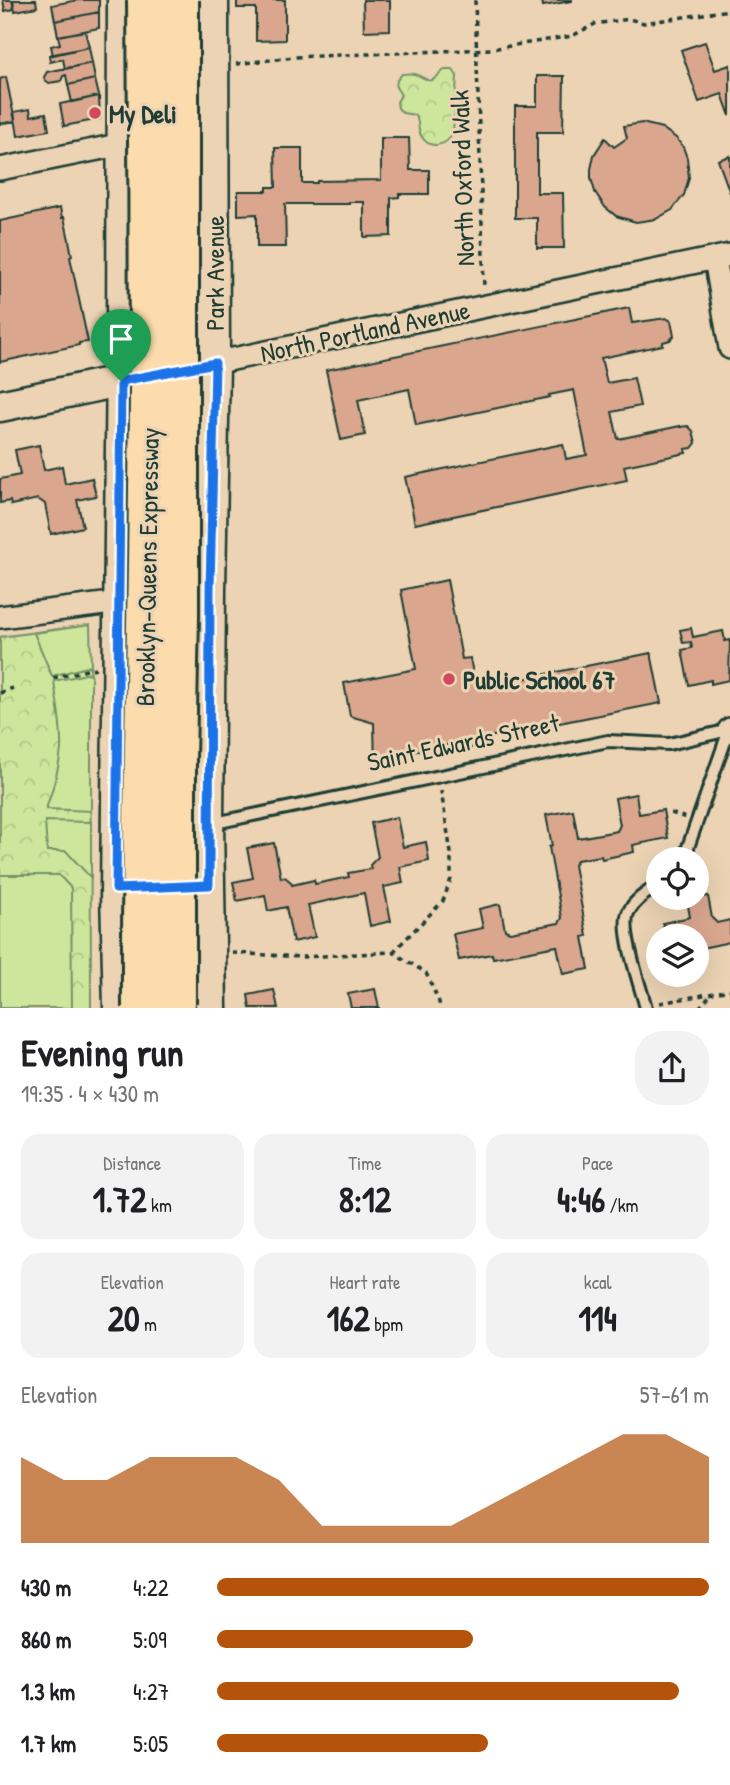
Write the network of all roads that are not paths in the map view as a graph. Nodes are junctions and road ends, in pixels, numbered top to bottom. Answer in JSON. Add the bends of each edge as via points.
{"nodes":[{"id":1,"x":122,"y":0,"type":"edge"},
{"id":2,"x":147,"y":0,"type":"edge"},
{"id":3,"x":178,"y":0,"type":"edge"},
{"id":4,"x":213,"y":0,"type":"edge"},
{"id":5,"x":123,"y":144,"type":"junction"},
{"id":6,"x":0,"y":169,"type":"edge"},
{"id":7,"x":723,"y":257,"type":"edge"},
{"id":8,"x":730,"y":348,"type":"edge"},
{"id":9,"x":215,"y":363,"type":"junction"},
{"id":10,"x":121,"y":381,"type":"junction"},
{"id":11,"x":0,"y":406,"type":"edge"},
{"id":12,"x":120,"y":602,"type":"junction"},
{"id":13,"x":0,"y":617,"type":"edge"},
{"id":14,"x":729,"y":729,"type":"edge"},
{"id":15,"x":208,"y":824,"type":"junction"},
{"id":16,"x":688,"y":847,"type":"edge"},
{"id":17,"x":209,"y":885,"type":"junction"},
{"id":18,"x":116,"y":889,"type":"junction"},
{"id":19,"x":646,"y":894,"type":"edge"},
{"id":20,"x":176,"y":1006,"type":"edge"},
{"id":21,"x":652,"y":1006,"type":"edge"},
{"id":22,"x":119,"y":1008,"type":"edge"}],
"edges":[{"from":1,"to":5,"type":"main road"},
{"from":2,"to":20,"type":"highway","name":"Brooklyn-Queens Expressway","bridge":true,"via":[[149,385],[141,894]]},
{"from":3,"to":20,"type":"highway","name":"Brooklyn-Queens Expressway","bridge":true},
{"from":4,"to":9,"type":"main road","name":"Park Avenue"},
{"from":5,"to":6,"type":"street"},
{"from":5,"to":10,"type":"main road"},
{"from":7,"to":8,"type":"street"},
{"from":7,"to":9,"type":"street","name":"North Portland Avenue"},
{"from":9,"to":10,"type":"main road","name":"North Portland Avenue"},
{"from":9,"to":15,"type":"main road","name":"Park Avenue"},
{"from":10,"to":11,"type":"main road","name":"North Portland Avenue"},
{"from":10,"to":12,"type":"main road"},
{"from":12,"to":13,"type":"street"},
{"from":12,"to":18,"type":"main road"},
{"from":14,"to":15,"type":"lane","name":"Saint Edwards Street","via":[[669,744],[608,741]]},
{"from":14,"to":16,"type":"lane"},
{"from":15,"to":17,"type":"main road","name":"Park Avenue"},
{"from":17,"to":18,"type":"main road"},
{"from":17,"to":20,"type":"main road","name":"Park Avenue"},
{"from":18,"to":22,"type":"main road"},
{"from":19,"to":21,"type":"lane","via":[[627,913],[626,934]]}]}
